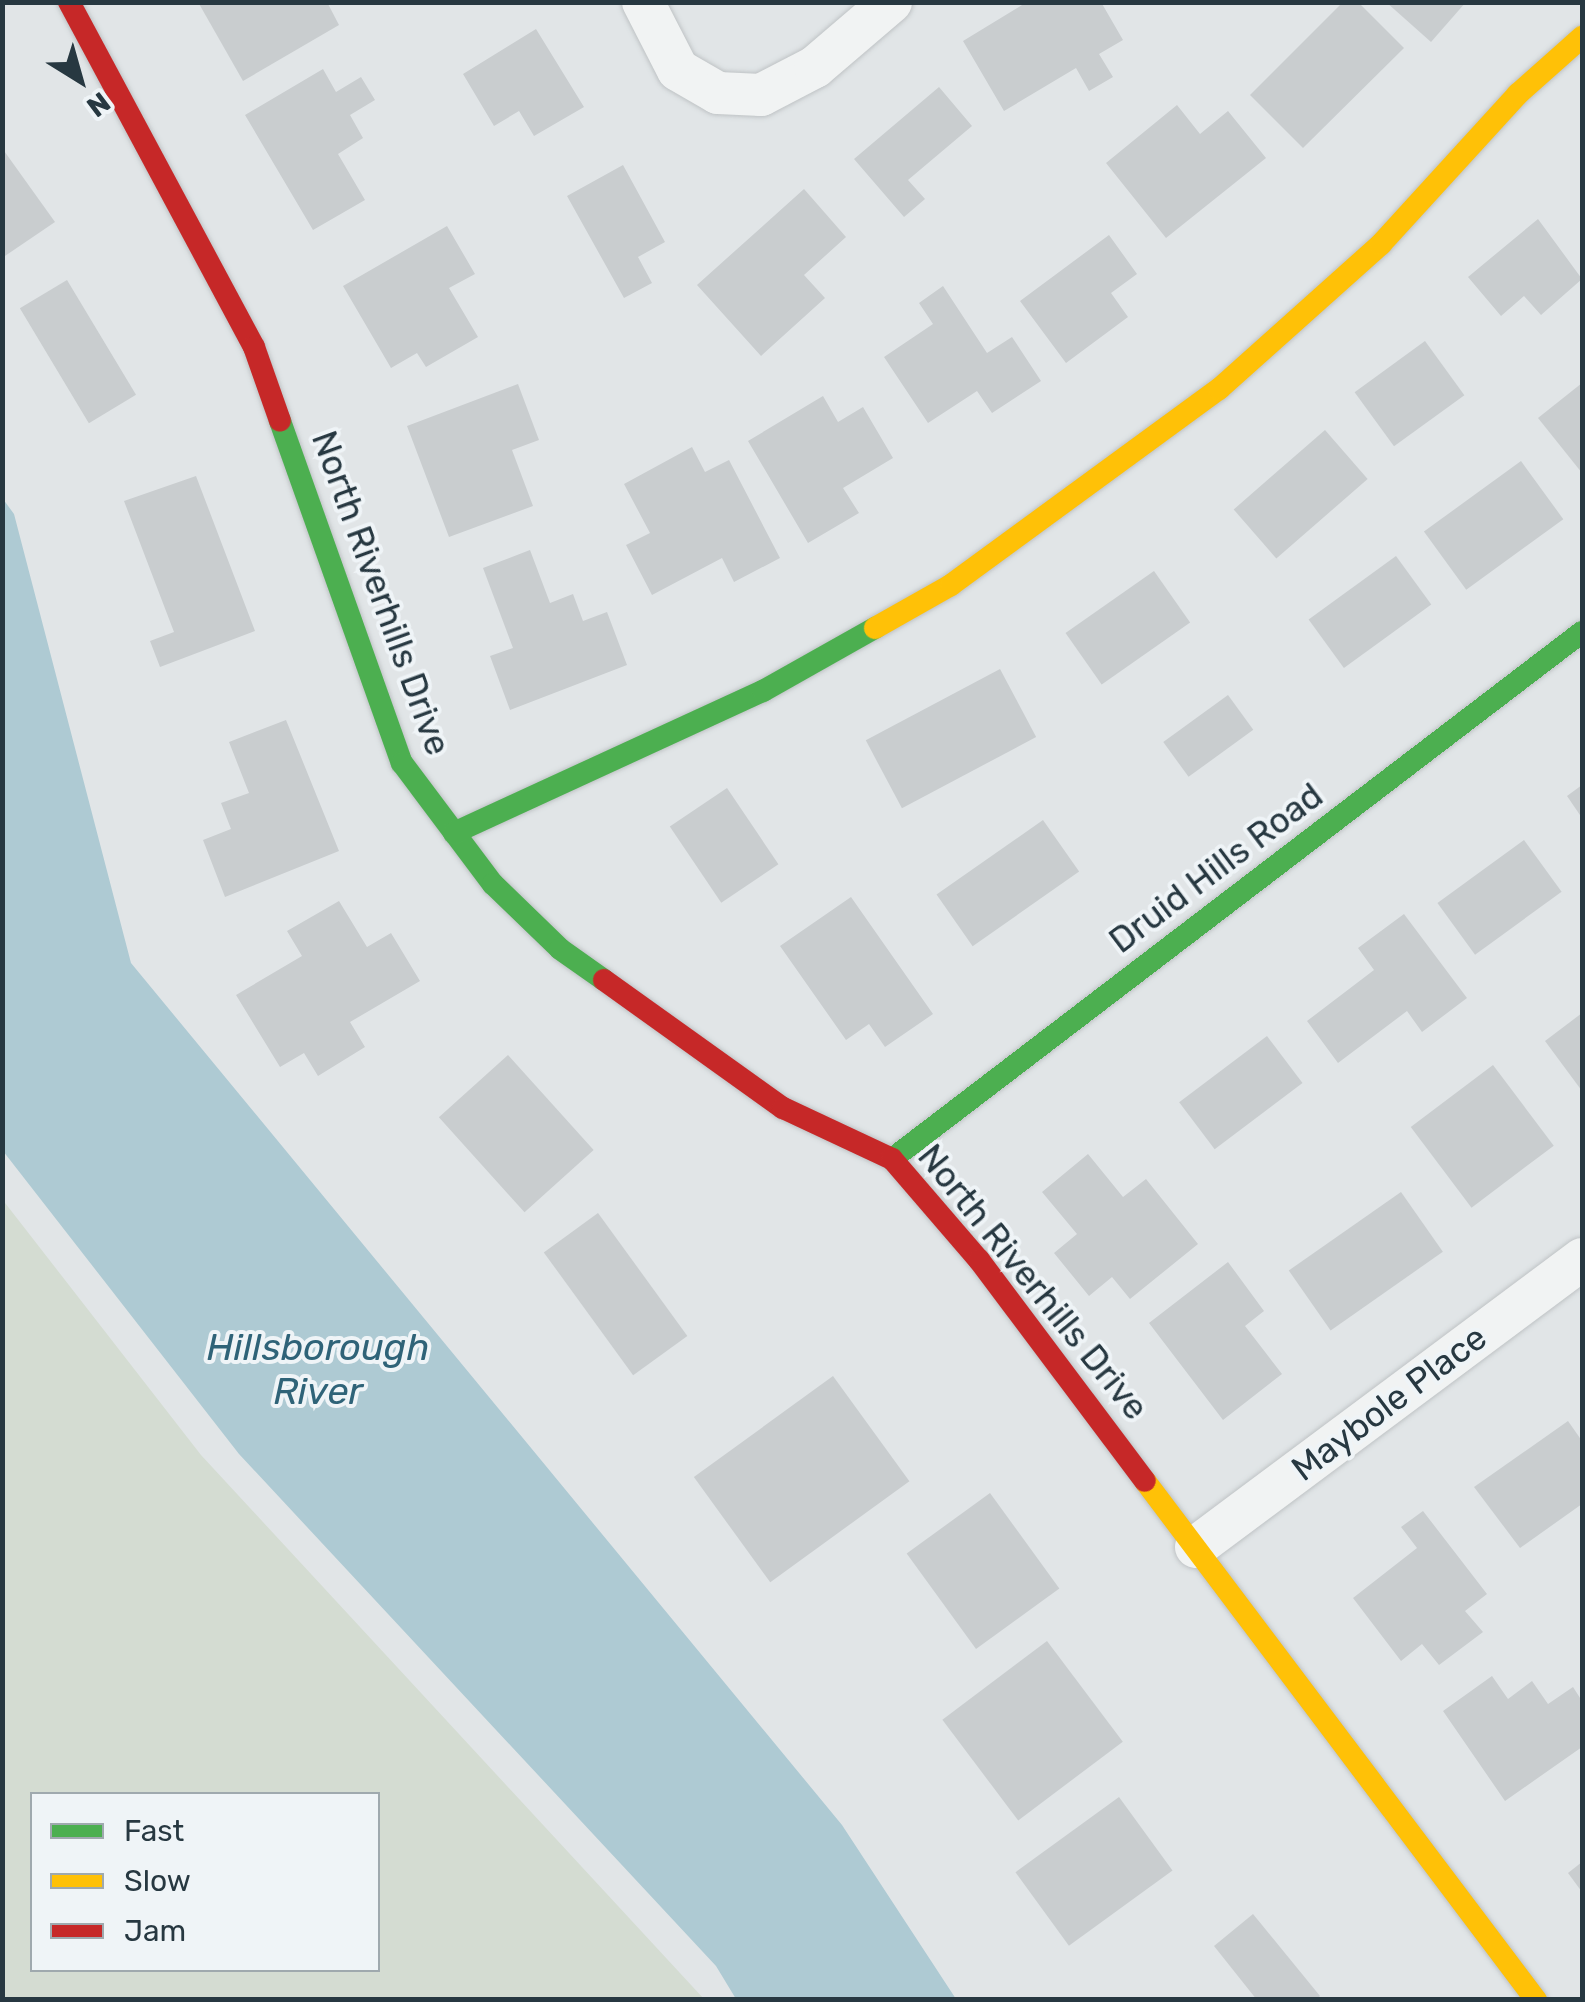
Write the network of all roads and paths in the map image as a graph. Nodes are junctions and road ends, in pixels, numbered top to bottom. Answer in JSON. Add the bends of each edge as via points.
{"nodes":[{"id":1,"x":68,"y":2,"type":"edge"},
{"id":2,"x":643,"y":2,"type":"edge"},
{"id":3,"x":891,"y":2,"type":"edge"},
{"id":4,"x":1582,"y":37,"type":"edge"},
{"id":5,"x":1582,"y":632,"type":"edge"},
{"id":6,"x":454,"y":832,"type":"junction"},
{"id":7,"x":892,"y":1159,"type":"junction"},
{"id":8,"x":1582,"y":1260,"type":"edge"},
{"id":9,"x":1196,"y":1547,"type":"junction"},
{"id":10,"x":1536,"y":2000,"type":"edge"}],
"edges":[{"from":1,"to":6,"type":"street","name":"North Riverhills Drive","via":[[254,347],[402,763]]},
{"from":2,"to":3,"type":"street","via":[[678,70],[718,93],[760,95],[814,67]]},
{"from":4,"to":6,"type":"street","via":[[1518,94],[1381,244],[1219,389],[951,586],[763,691]]},
{"from":5,"to":7,"type":"street","name":"Druid Hills Road"},
{"from":6,"to":7,"type":"street","name":"North Riverhills Drive","via":[[493,884],[560,949],[783,1108]]},
{"from":7,"to":9,"type":"street","name":"North Riverhills Drive","via":[[979,1260]]},
{"from":8,"to":9,"type":"street","name":"Maybole Place"},
{"from":9,"to":10,"type":"street","name":"North Riverhills Drive"}]}
